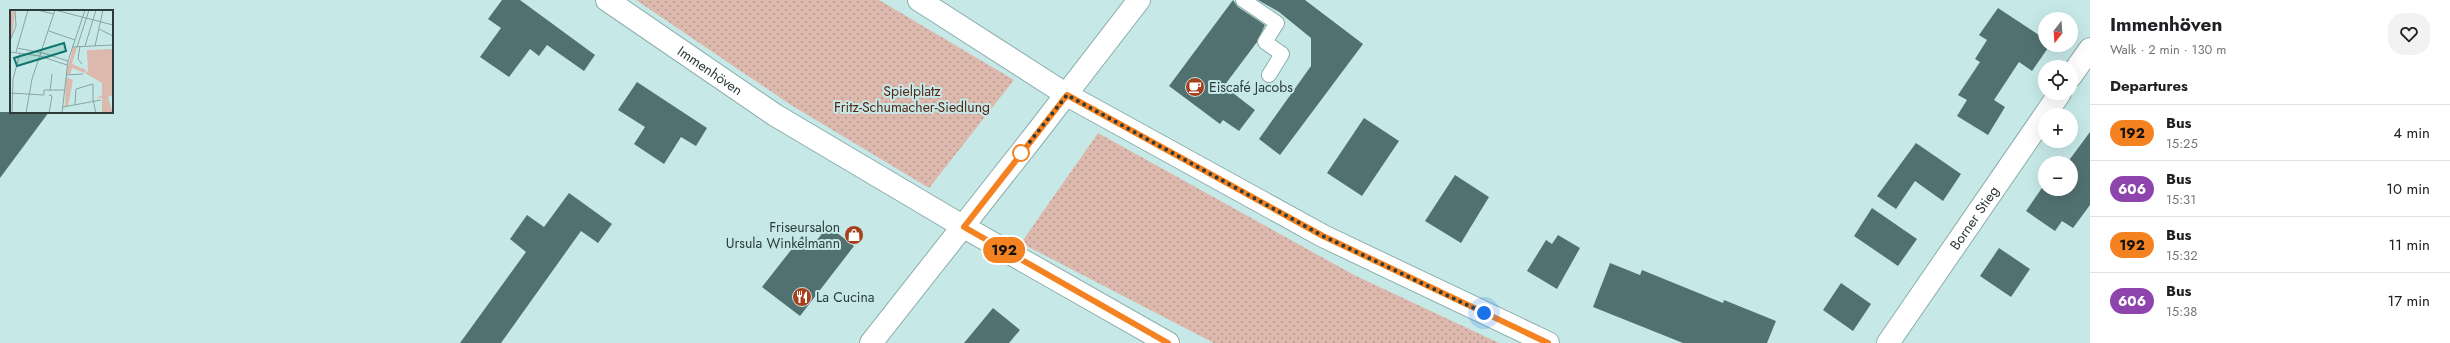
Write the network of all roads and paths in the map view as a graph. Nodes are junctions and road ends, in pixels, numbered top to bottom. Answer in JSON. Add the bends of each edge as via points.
{"nodes":[{"id":1,"x":607,"y":0,"type":"edge"},
{"id":2,"x":919,"y":0,"type":"edge"},
{"id":3,"x":1138,"y":0,"type":"edge"},
{"id":4,"x":1243,"y":0,"type":"edge"},
{"id":5,"x":2090,"y":49,"type":"edge"},
{"id":6,"x":2078,"y":66,"type":"edge"},
{"id":7,"x":1269,"y":75,"type":"dead end"},
{"id":8,"x":1067,"y":95,"type":"junction"},
{"id":9,"x":2055,"y":100,"type":"edge"},
{"id":10,"x":964,"y":227,"type":"junction"},
{"id":11,"x":871,"y":343,"type":"edge"},
{"id":12,"x":1168,"y":343,"type":"edge"},
{"id":13,"x":1548,"y":343,"type":"edge"},
{"id":14,"x":1888,"y":343,"type":"edge"}],
"edges":[{"from":1,"to":10,"type":"street","name":"Immenhöven","via":[[775,115]]},
{"from":2,"to":8,"type":"street"},
{"from":3,"to":8,"type":"street"},
{"from":4,"to":7,"type":"lane","via":[[1277,23],[1265,42],[1282,54]]},
{"from":5,"to":6,"type":"street"},
{"from":8,"to":10,"type":"street"},
{"from":8,"to":13,"type":"street","via":[[1323,236]]},
{"from":9,"to":14,"type":"street","name":"Borner Stieg"},
{"from":10,"to":11,"type":"street"},
{"from":10,"to":12,"type":"street","name":"Immenhöven"}]}
